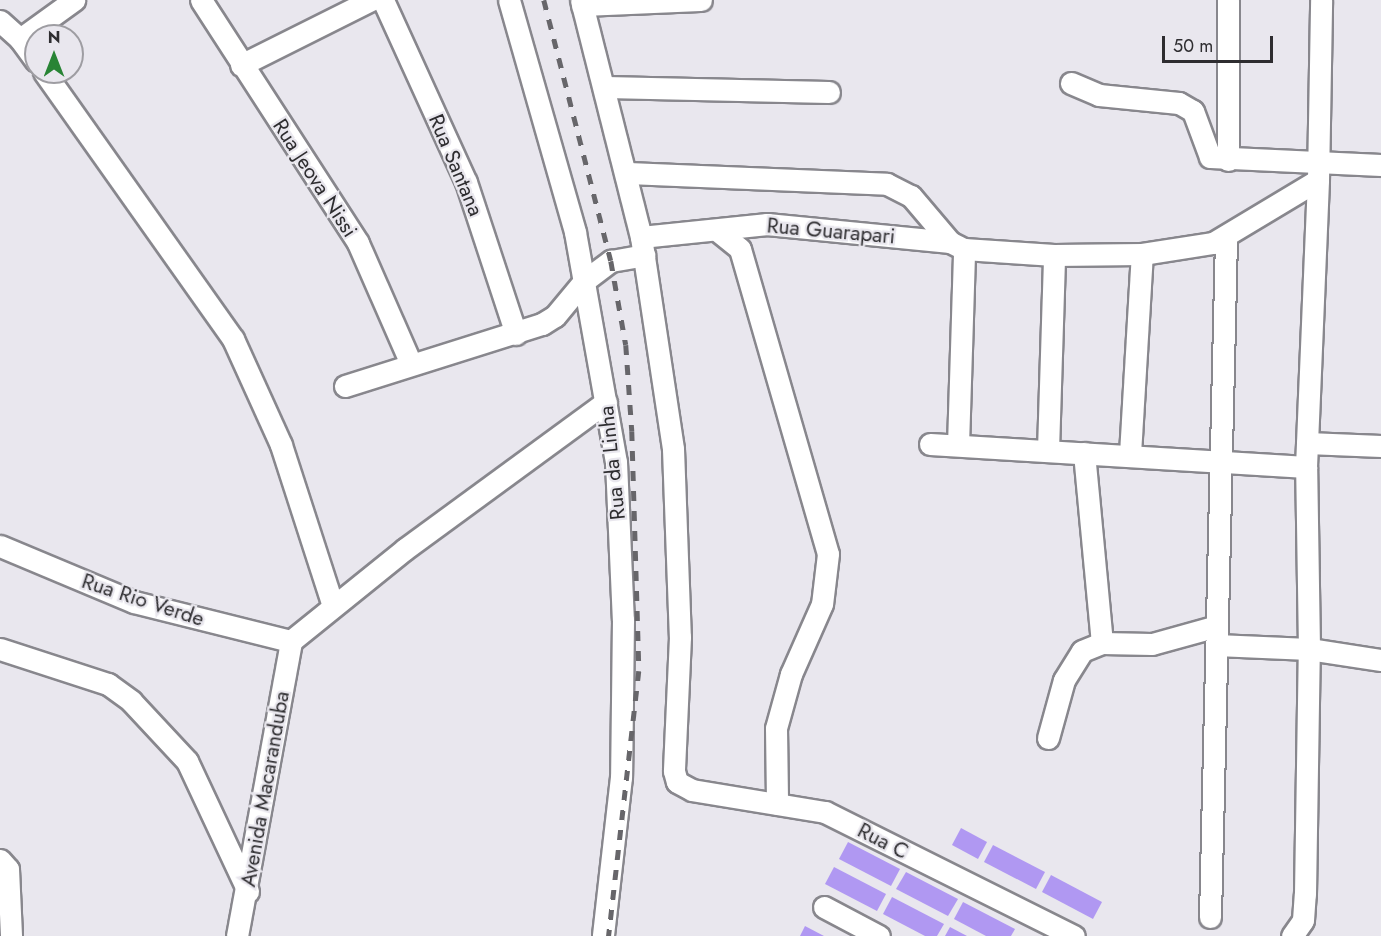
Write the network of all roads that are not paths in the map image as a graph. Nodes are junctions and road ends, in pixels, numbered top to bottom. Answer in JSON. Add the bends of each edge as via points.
{"nodes":[{"id":1,"x":74,"y":0,"type":"edge"},
{"id":2,"x":201,"y":0,"type":"edge"},
{"id":3,"x":371,"y":0,"type":"edge"},
{"id":4,"x":383,"y":0,"type":"edge"},
{"id":5,"x":509,"y":0,"type":"edge"},
{"id":6,"x":701,"y":0,"type":"edge"},
{"id":7,"x":1228,"y":0,"type":"edge"},
{"id":8,"x":1321,"y":0,"type":"edge"},
{"id":9,"x":673,"y":1,"type":"edge"},
{"id":10,"x":593,"y":2,"type":"edge"},
{"id":11,"x":0,"y":21,"type":"edge"},
{"id":12,"x":20,"y":39,"type":"junction"},
{"id":13,"x":24,"y":44,"type":"edge"},
{"id":14,"x":242,"y":65,"type":"junction"},
{"id":15,"x":1071,"y":83,"type":"dead end"},
{"id":16,"x":52,"y":84,"type":"edge"},
{"id":17,"x":605,"y":87,"type":"junction"},
{"id":18,"x":829,"y":92,"type":"dead end"},
{"id":19,"x":1228,"y":160,"type":"junction"},
{"id":20,"x":1381,"y":165,"type":"edge"},
{"id":21,"x":1318,"y":171,"type":"junction"},
{"id":22,"x":628,"y":173,"type":"junction"},
{"id":23,"x":718,"y":231,"type":"junction"},
{"id":24,"x":1226,"y":238,"type":"junction"},
{"id":25,"x":957,"y":245,"type":"junction"},
{"id":26,"x":643,"y":246,"type":"junction"},
{"id":27,"x":1142,"y":254,"type":"junction"},
{"id":28,"x":1054,"y":255,"type":"junction"},
{"id":29,"x":584,"y":281,"type":"junction"},
{"id":30,"x":516,"y":334,"type":"junction"},
{"id":31,"x":411,"y":364,"type":"junction"},
{"id":32,"x":345,"y":386,"type":"dead end"},
{"id":33,"x":606,"y":402,"type":"junction"},
{"id":34,"x":1307,"y":443,"type":"junction"},
{"id":35,"x":930,"y":444,"type":"dead end"},
{"id":36,"x":958,"y":445,"type":"junction"},
{"id":37,"x":1381,"y":446,"type":"edge"},
{"id":38,"x":1048,"y":450,"type":"junction"},
{"id":39,"x":1084,"y":453,"type":"junction"},
{"id":40,"x":1130,"y":454,"type":"junction"},
{"id":41,"x":1221,"y":461,"type":"junction"},
{"id":42,"x":1306,"y":467,"type":"junction"},
{"id":43,"x":0,"y":546,"type":"edge"},
{"id":44,"x":333,"y":606,"type":"junction"},
{"id":45,"x":1216,"y":636,"type":"junction"},
{"id":46,"x":291,"y":641,"type":"junction"},
{"id":47,"x":1102,"y":644,"type":"junction"},
{"id":48,"x":0,"y":649,"type":"edge"},
{"id":49,"x":1309,"y":649,"type":"junction"},
{"id":50,"x":1381,"y":660,"type":"edge"},
{"id":51,"x":1048,"y":738,"type":"dead end"},
{"id":52,"x":777,"y":804,"type":"junction"},
{"id":53,"x":3,"y":861,"type":"edge"},
{"id":54,"x":248,"y":891,"type":"junction"},
{"id":55,"x":824,"y":907,"type":"dead end"},
{"id":56,"x":1210,"y":917,"type":"dead end"},
{"id":57,"x":11,"y":936,"type":"edge"},
{"id":58,"x":237,"y":936,"type":"edge"},
{"id":59,"x":603,"y":936,"type":"edge"},
{"id":60,"x":879,"y":936,"type":"edge"},
{"id":61,"x":1074,"y":936,"type":"edge"},
{"id":62,"x":1292,"y":936,"type":"edge"}],
"edges":[{"from":1,"to":12,"type":"street"},
{"from":2,"to":14,"type":"street","name":"Rua Jeova Nissi"},
{"from":3,"to":14,"type":"street"},
{"from":4,"to":30,"type":"street","name":"Rua Santana","via":[[466,182]]},
{"from":5,"to":29,"type":"street","name":"Rua da Linha","via":[[560,174]]},
{"from":6,"to":9,"type":"street"},
{"from":7,"to":19,"type":"street"},
{"from":8,"to":21,"type":"street"},
{"from":9,"to":10,"type":"street"},
{"from":10,"to":17,"type":"street"},
{"from":11,"to":12,"type":"street"},
{"from":12,"to":13,"type":"street"},
{"from":14,"to":31,"type":"street","name":"Rua Jeova Nissi","via":[[358,243]]},
{"from":15,"to":19,"type":"street","via":[[1099,95],[1179,103],[1193,111],[1210,157]]},
{"from":16,"to":44,"type":"street","via":[[233,339],[281,445]]},
{"from":17,"to":18,"type":"street"},
{"from":17,"to":22,"type":"street"},
{"from":19,"to":21,"type":"street"},
{"from":20,"to":21,"type":"street"},
{"from":21,"to":24,"type":"street"},
{"from":21,"to":34,"type":"street"},
{"from":22,"to":25,"type":"street","via":[[888,184],[911,196]]},
{"from":22,"to":26,"type":"street"},
{"from":23,"to":25,"type":"street","name":"Rua Guarapari","via":[[788,225]]},
{"from":23,"to":26,"type":"street","name":"Rua Guarapari"},
{"from":23,"to":52,"type":"street","via":[[740,249],[828,554],[822,604],[791,674],[776,728]]},
{"from":24,"to":27,"type":"street","name":"Rua Guarapari"},
{"from":24,"to":41,"type":"street"},
{"from":25,"to":28,"type":"street","name":"Rua Guarapari"},
{"from":25,"to":36,"type":"street"},
{"from":26,"to":29,"type":"street","name":"Rua Guarapari","via":[[611,261]]},
{"from":26,"to":52,"type":"street","name":"Rua C","via":[[675,470],[680,637],[674,771],[679,786]]},
{"from":27,"to":28,"type":"street","name":"Rua Guarapari"},
{"from":27,"to":40,"type":"street"},
{"from":28,"to":38,"type":"street"},
{"from":29,"to":30,"type":"street","name":"Rua Guarapari","via":[[555,316]]},
{"from":29,"to":33,"type":"street","name":"Rua da Linha"},
{"from":30,"to":31,"type":"street","name":"Rua Guarapari"},
{"from":31,"to":32,"type":"street","name":"Rua Guarapari"},
{"from":33,"to":44,"type":"street"},
{"from":33,"to":59,"type":"street","name":"Rua da Linha","via":[[616,462],[623,620],[617,833]]},
{"from":34,"to":37,"type":"street"},
{"from":34,"to":42,"type":"street"},
{"from":35,"to":36,"type":"street"},
{"from":36,"to":38,"type":"street"},
{"from":38,"to":39,"type":"street"},
{"from":39,"to":40,"type":"street"},
{"from":39,"to":47,"type":"street"},
{"from":40,"to":41,"type":"street"},
{"from":41,"to":42,"type":"street"},
{"from":41,"to":45,"type":"street"},
{"from":42,"to":49,"type":"street"},
{"from":43,"to":46,"type":"street","name":"Rua Rio Verde","via":[[134,602]]},
{"from":44,"to":46,"type":"street"},
{"from":45,"to":47,"type":"street","via":[[1152,644]]},
{"from":45,"to":49,"type":"street"},
{"from":45,"to":56,"type":"street"},
{"from":46,"to":54,"type":"street","name":"Avenida Macaranduba"},
{"from":47,"to":51,"type":"street","via":[[1082,651],[1073,661]]},
{"from":48,"to":54,"type":"street","via":[[108,684],[131,701],[187,761]]},
{"from":49,"to":50,"type":"street"},
{"from":49,"to":62,"type":"street","via":[[1305,894],[1303,920]]},
{"from":52,"to":61,"type":"street","name":"Rua C","via":[[825,812]]},
{"from":53,"to":57,"type":"street"},
{"from":54,"to":58,"type":"street","name":"Avenida Macaranduba"},
{"from":55,"to":60,"type":"street"}]}
